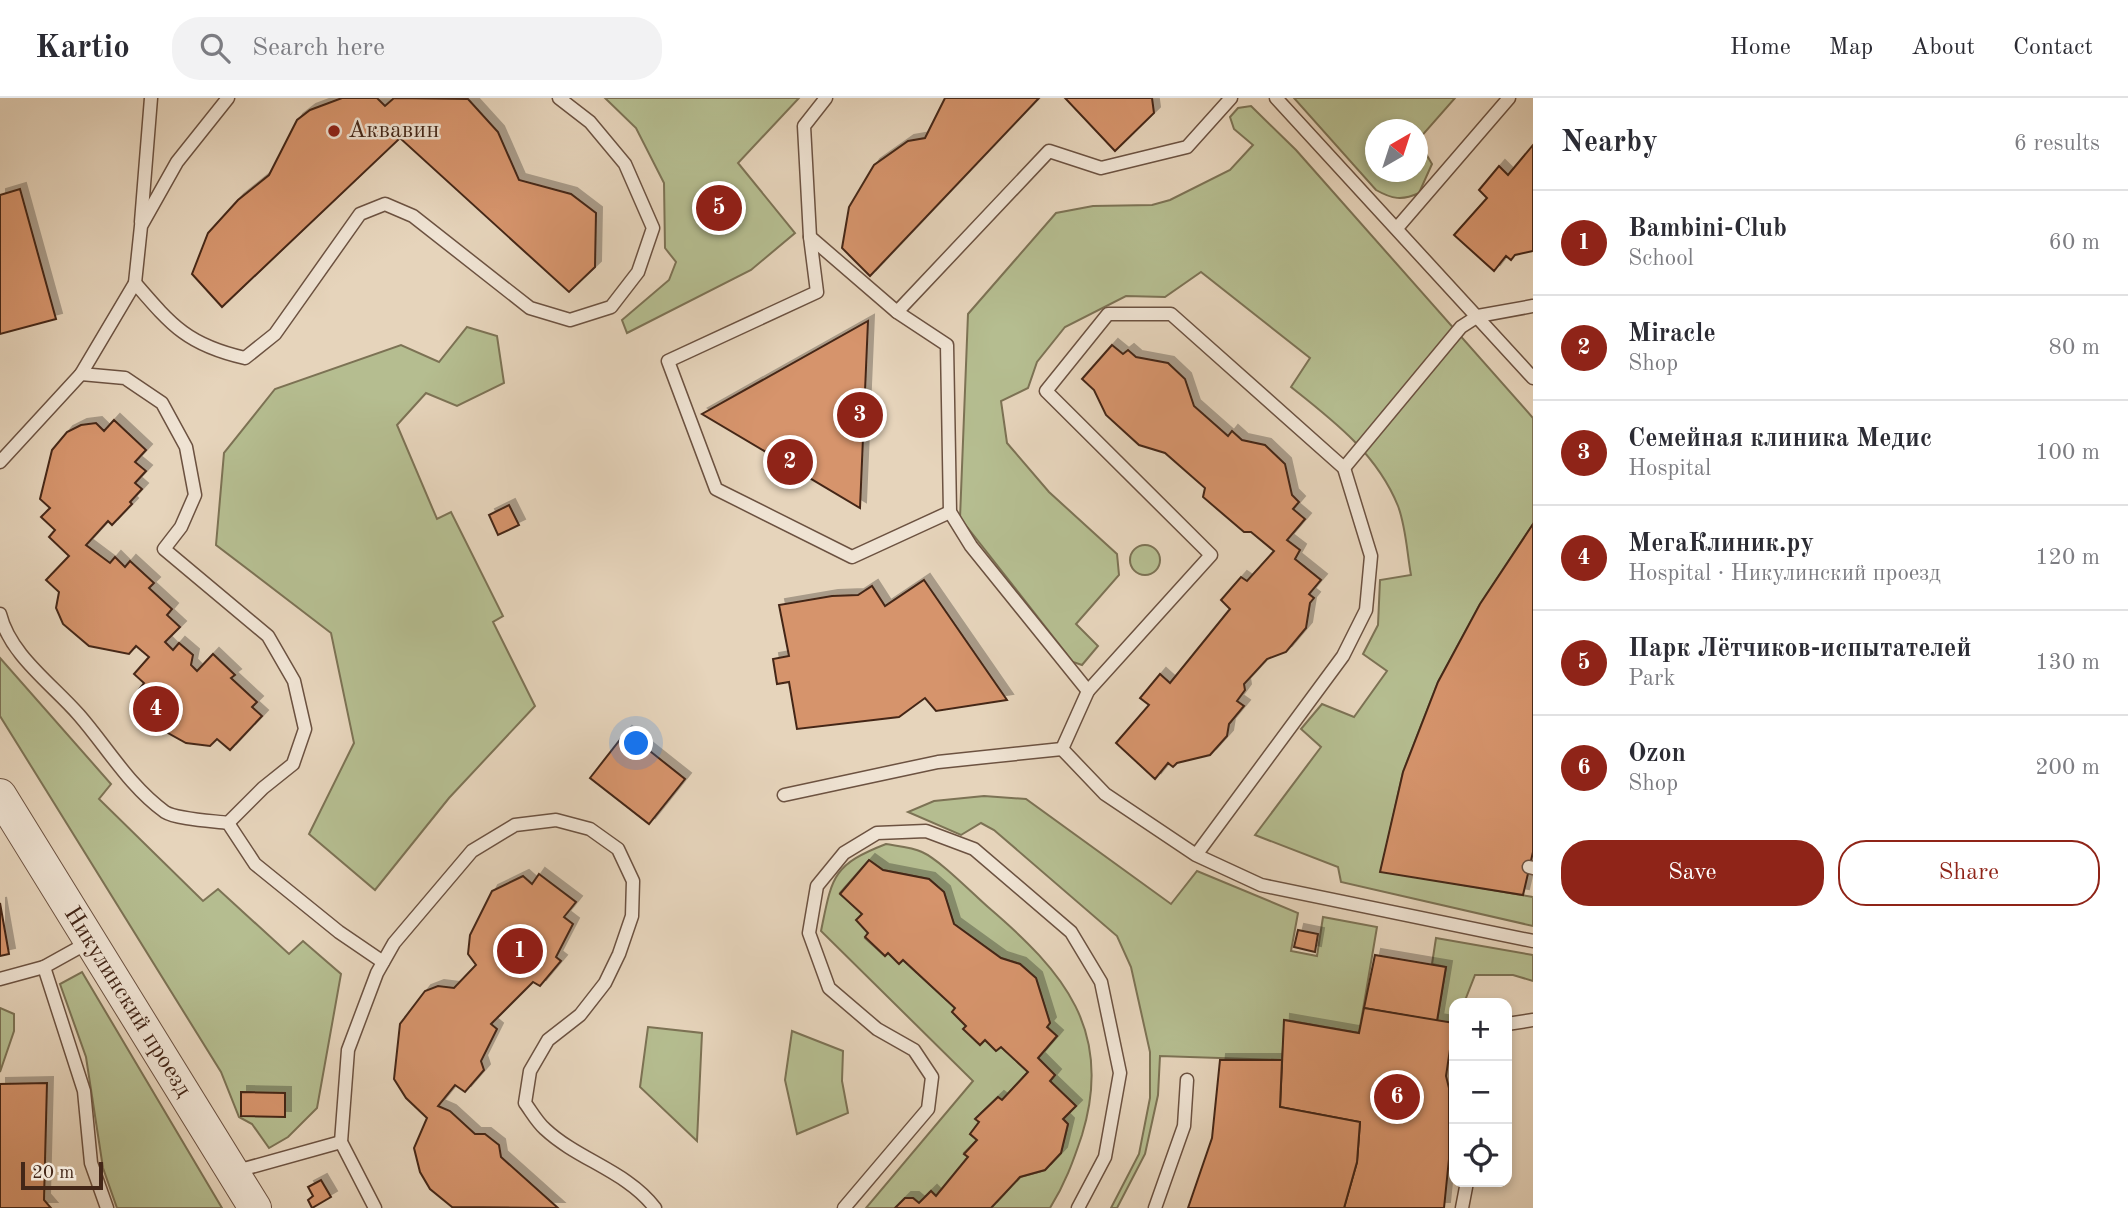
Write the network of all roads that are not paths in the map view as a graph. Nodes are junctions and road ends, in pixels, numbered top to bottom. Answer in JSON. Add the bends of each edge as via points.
{"nodes":[{"id":1,"x":151,"y":98,"type":"edge"},
{"id":2,"x":228,"y":98,"type":"edge"},
{"id":3,"x":559,"y":98,"type":"edge"},
{"id":4,"x":826,"y":98,"type":"edge"},
{"id":5,"x":1231,"y":98,"type":"edge"},
{"id":6,"x":1276,"y":98,"type":"edge"},
{"id":7,"x":1508,"y":98,"type":"edge"},
{"id":8,"x":141,"y":226,"type":"junction"},
{"id":9,"x":1397,"y":228,"type":"junction"},
{"id":10,"x":810,"y":237,"type":"junction"},
{"id":11,"x":135,"y":283,"type":"junction"},
{"id":12,"x":1533,"y":306,"type":"edge"},
{"id":13,"x":897,"y":312,"type":"junction"},
{"id":14,"x":1478,"y":316,"type":"junction"},
{"id":15,"x":81,"y":374,"type":"junction"},
{"id":16,"x":1533,"y":378,"type":"edge"},
{"id":17,"x":0,"y":462,"type":"edge"},
{"id":18,"x":1344,"y":468,"type":"junction"},
{"id":19,"x":950,"y":512,"type":"junction"},
{"id":20,"x":0,"y":614,"type":"edge"},
{"id":21,"x":1088,"y":691,"type":"junction"},
{"id":22,"x":1062,"y":749,"type":"junction"},
{"id":23,"x":0,"y":795,"type":"edge"},
{"id":24,"x":785,"y":795,"type":"dead end"},
{"id":25,"x":228,"y":823,"type":"junction"},
{"id":26,"x":1196,"y":855,"type":"junction"},
{"id":27,"x":90,"y":941,"type":"junction"},
{"id":28,"x":1533,"y":941,"type":"edge"},
{"id":29,"x":383,"y":961,"type":"junction"},
{"id":30,"x":44,"y":967,"type":"junction"},
{"id":31,"x":0,"y":979,"type":"edge"},
{"id":32,"x":1533,"y":1020,"type":"edge"},
{"id":33,"x":1512,"y":1023,"type":"edge"},
{"id":34,"x":1187,"y":1080,"type":"dead end"},
{"id":35,"x":341,"y":1142,"type":"junction"},
{"id":36,"x":232,"y":1172,"type":"junction"},
{"id":37,"x":1466,"y":1187,"type":"edge"},
{"id":38,"x":107,"y":1208,"type":"edge"},
{"id":39,"x":254,"y":1208,"type":"edge"},
{"id":40,"x":375,"y":1208,"type":"edge"},
{"id":41,"x":655,"y":1208,"type":"edge"},
{"id":42,"x":844,"y":1208,"type":"edge"},
{"id":43,"x":1078,"y":1208,"type":"edge"},
{"id":44,"x":1155,"y":1208,"type":"edge"},
{"id":45,"x":1462,"y":1208,"type":"edge"}],
"edges":[{"from":1,"to":8,"type":"lane"},
{"from":2,"to":8,"type":"lane","via":[[177,162]]},
{"from":3,"to":11,"type":"lane","via":[[590,122],[625,164],[653,228],[638,272],[611,307],[570,320],[530,308],[413,216],[385,204],[360,214],[275,334],[245,358],[206,348],[172,326]]},
{"from":4,"to":10,"type":"lane","via":[[804,126]]},
{"from":5,"to":13,"type":"lane","via":[[1187,147],[1101,168],[1049,151]]},
{"from":6,"to":9,"type":"lane"},
{"from":7,"to":9,"type":"lane"},
{"from":8,"to":11,"type":"lane"},
{"from":9,"to":14,"type":"lane"},
{"from":10,"to":13,"type":"lane"},
{"from":10,"to":19,"type":"lane","via":[[817,292],[668,361],[716,489],[852,557]]},
{"from":11,"to":15,"type":"lane"},
{"from":12,"to":14,"type":"lane"},
{"from":13,"to":19,"type":"lane","via":[[947,345]]},
{"from":14,"to":16,"type":"lane"},
{"from":14,"to":18,"type":"lane","via":[[1461,327]]},
{"from":15,"to":17,"type":"lane"},
{"from":15,"to":25,"type":"lane","via":[[125,378],[162,403],[186,447],[195,495],[181,527],[164,549],[268,636],[294,681],[305,729],[293,764]]},
{"from":18,"to":21,"type":"lane","via":[[1171,314],[1108,314],[1046,391],[1210,555]]},
{"from":18,"to":26,"type":"lane","via":[[1371,556],[1366,610],[1343,656]]},
{"from":19,"to":21,"type":"lane","via":[[971,545]]},
{"from":20,"to":25,"type":"lane","via":[[3,627],[34,670],[79,715],[123,773],[167,813]]},
{"from":21,"to":22,"type":"lane"},
{"from":22,"to":24,"type":"lane","via":[[938,762]]},
{"from":22,"to":26,"type":"lane","via":[[1105,794]]},
{"from":23,"to":27,"type":"street","name":"Никулинский проезд"},
{"from":25,"to":29,"type":"lane","via":[[255,864]]},
{"from":26,"to":28,"type":"lane","via":[[1261,885]]},
{"from":27,"to":30,"type":"lane"},
{"from":27,"to":36,"type":"street","name":"Никулинский проезд"},
{"from":29,"to":35,"type":"lane","via":[[348,1050]]},
{"from":29,"to":41,"type":"lane","via":[[472,851],[515,825],[556,820],[590,829],[618,849],[633,881],[632,916],[619,954],[605,983],[580,1015],[548,1040],[530,1071],[525,1103],[544,1128],[614,1172]]},
{"from":30,"to":31,"type":"lane"},
{"from":30,"to":38,"type":"lane","via":[[84,1091],[92,1163]]},
{"from":32,"to":33,"type":"lane"},
{"from":34,"to":44,"type":"lane","via":[[1184,1126]]},
{"from":35,"to":36,"type":"lane"},
{"from":35,"to":40,"type":"lane"},
{"from":36,"to":39,"type":"street","name":"Никулинский проезд"},
{"from":37,"to":45,"type":"lane"},
{"from":42,"to":43,"type":"lane","via":[[928,1109],[932,1077],[914,1050],[877,1029],[829,988],[809,933],[817,887],[844,853],[877,833],[926,831],[974,849],[1062,924],[1101,982],[1120,1073],[1105,1157]]}]}
